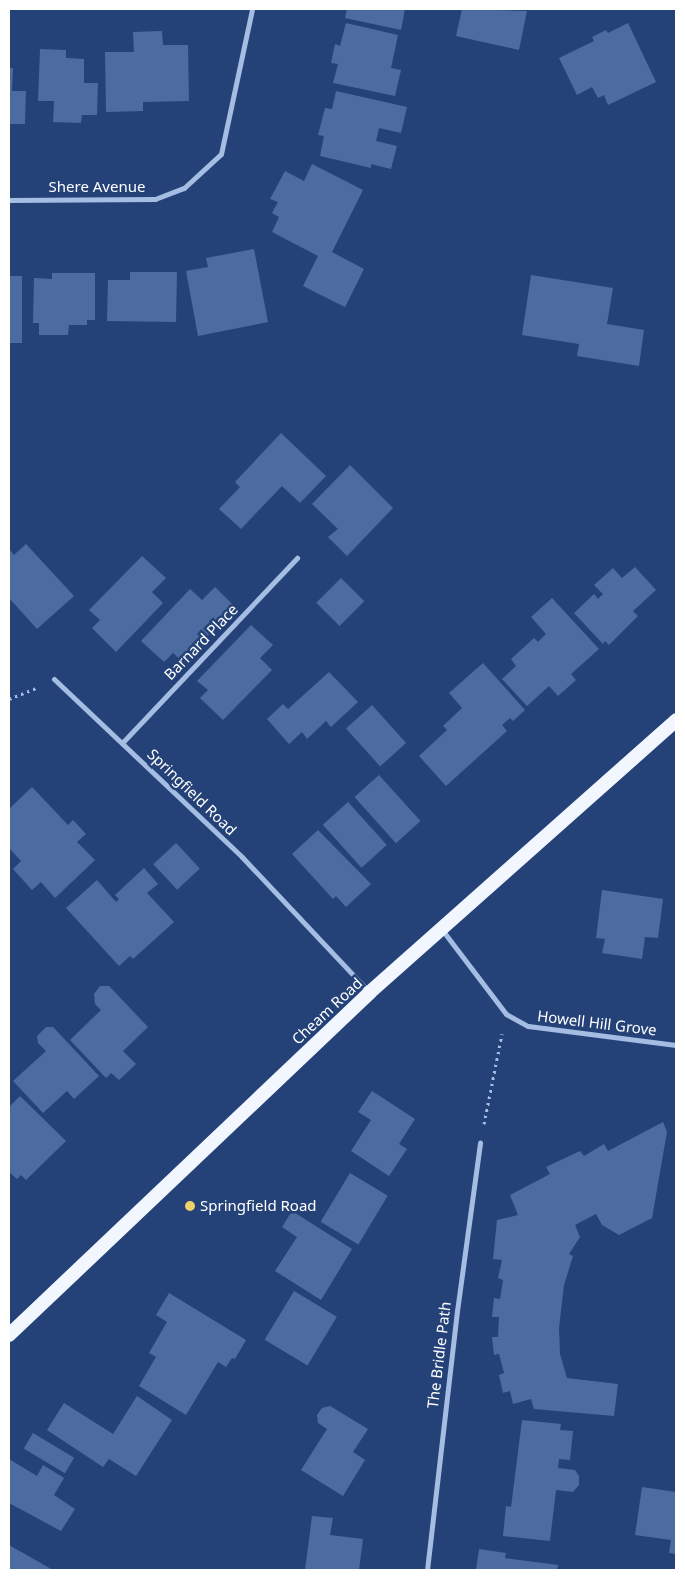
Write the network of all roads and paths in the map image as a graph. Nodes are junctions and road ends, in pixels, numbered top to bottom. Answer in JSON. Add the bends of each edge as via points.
{"nodes":[{"id":1,"x":252,"y":9,"type":"edge"},
{"id":2,"x":9,"y":200,"type":"edge"},
{"id":3,"x":297,"y":558,"type":"dead end"},
{"id":4,"x":54,"y":679,"type":"joint"},
{"id":5,"x":9,"y":699,"type":"edge"},
{"id":6,"x":676,"y":720,"type":"edge"},
{"id":7,"x":122,"y":743,"type":"junction"},
{"id":8,"x":441,"y":929,"type":"junction"},
{"id":9,"x":370,"y":993,"type":"junction"},
{"id":10,"x":506,"y":1014,"type":"junction"},
{"id":11,"x":676,"y":1045,"type":"edge"},
{"id":12,"x":480,"y":1143,"type":"joint"},
{"id":13,"x":9,"y":1335,"type":"edge"},
{"id":14,"x":427,"y":1570,"type":"edge"}],
"edges":[{"from":1,"to":2,"type":"street","name":"Shere Avenue","via":[[221,154],[184,188],[155,199]]},
{"from":3,"to":7,"type":"street","name":"Barnard Place"},
{"from":4,"to":5,"type":"path"},
{"from":4,"to":7,"type":"street","name":"Springfield Road"},
{"from":6,"to":8,"type":"highway","name":"Cheam Road"},
{"from":7,"to":9,"type":"street","name":"Springfield Road","via":[[242,857]]},
{"from":8,"to":9,"type":"highway","name":"Cheam Road"},
{"from":8,"to":10,"type":"street","name":"Howell Hill Grove"},
{"from":9,"to":13,"type":"highway","name":"Cheam Road"},
{"from":10,"to":11,"type":"street","name":"Howell Hill Grove","via":[[528,1026]]},
{"from":10,"to":12,"type":"path"},
{"from":12,"to":14,"type":"street","name":"The Bridle Path","via":[[456,1311]]}]}
